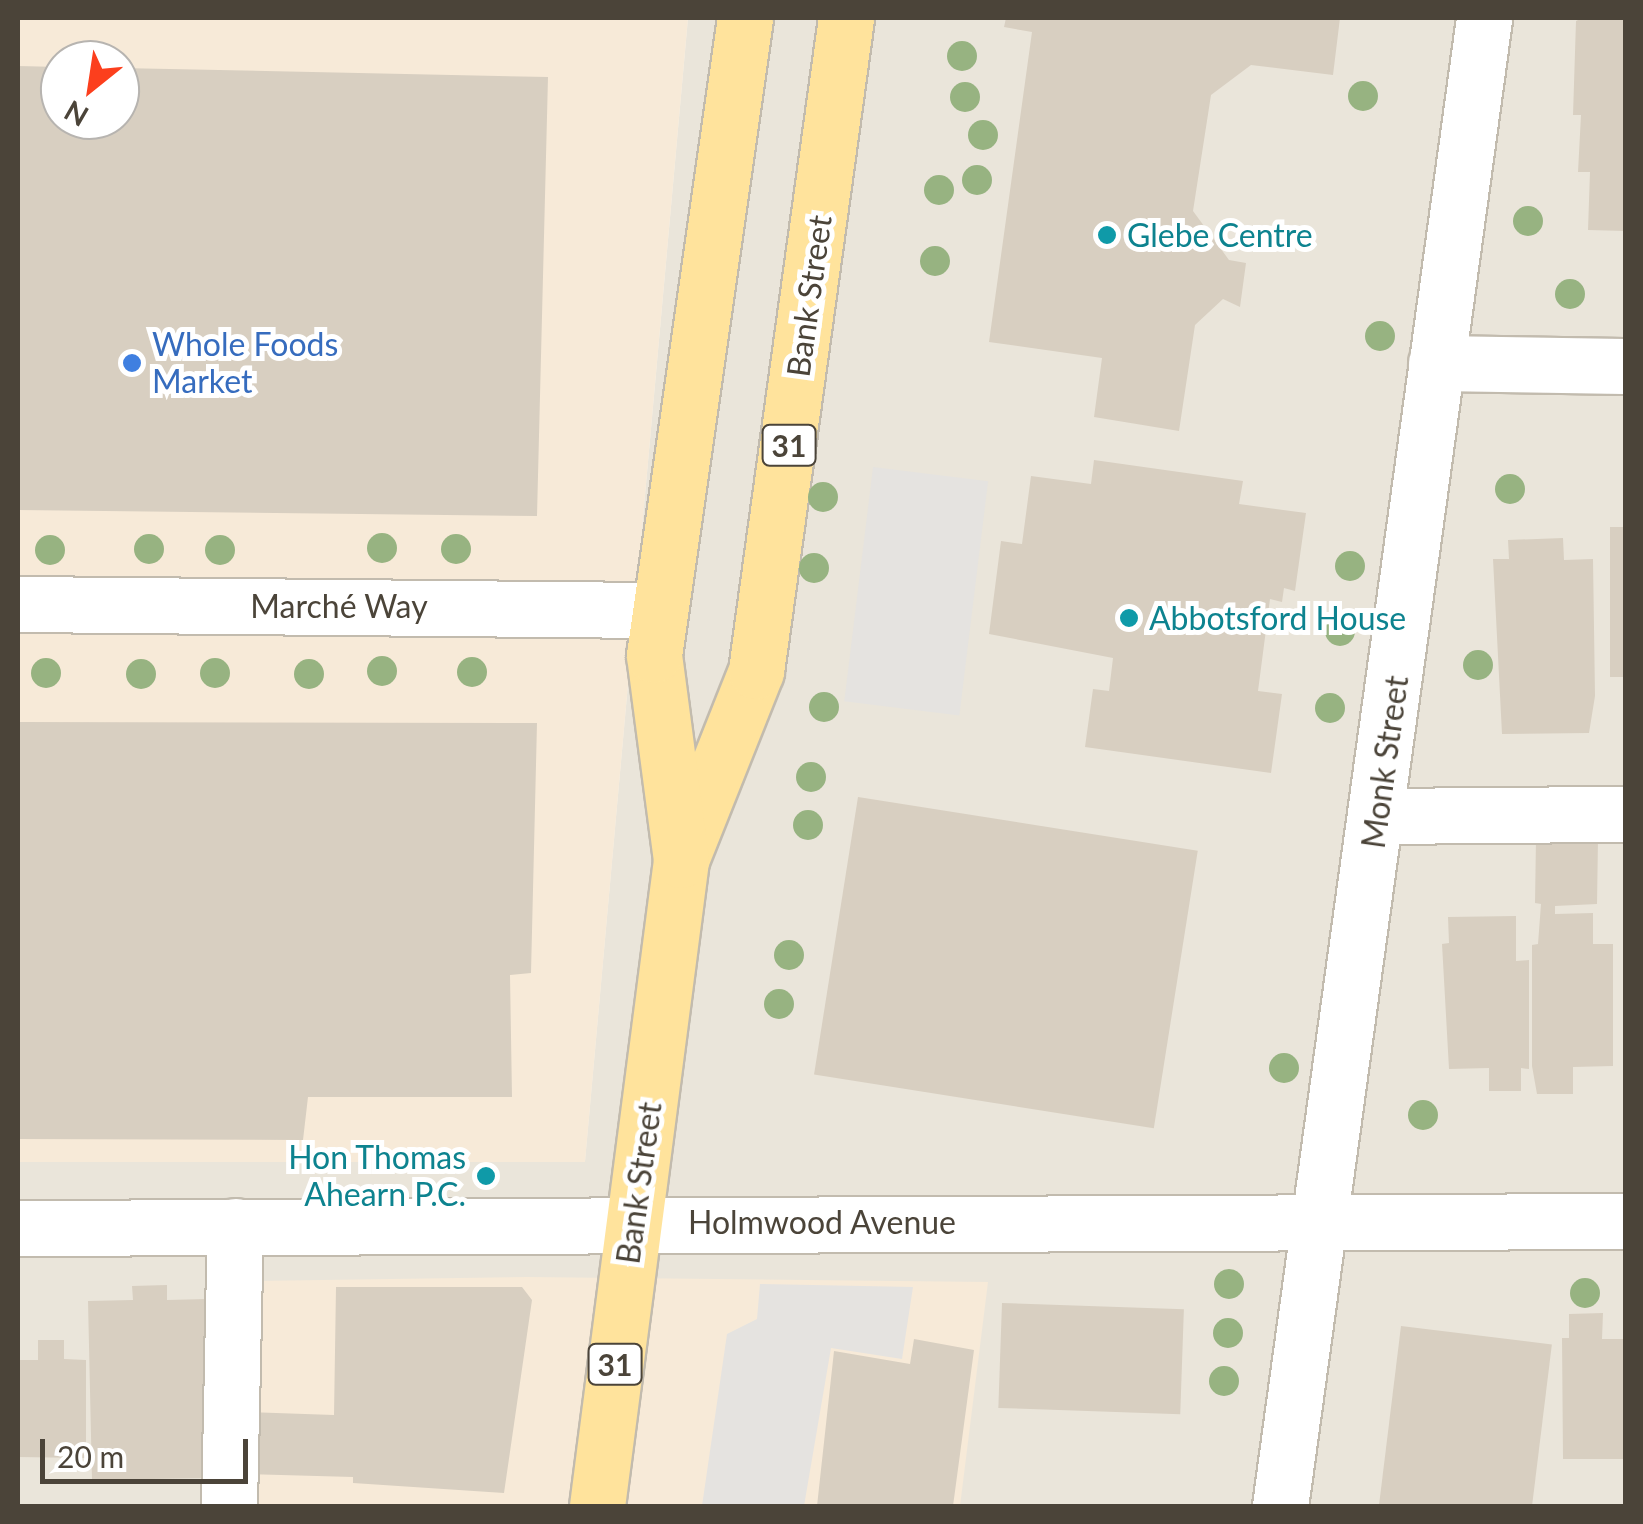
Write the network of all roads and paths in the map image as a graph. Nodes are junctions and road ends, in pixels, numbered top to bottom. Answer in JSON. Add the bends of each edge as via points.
{"nodes":[{"id":1,"x":745,"y":18,"type":"edge"},
{"id":2,"x":846,"y":18,"type":"edge"},
{"id":3,"x":1484,"y":18,"type":"edge"},
{"id":4,"x":1436,"y":364,"type":"junction"},
{"id":5,"x":1626,"y":366,"type":"edge"},
{"id":6,"x":18,"y":604,"type":"edge"},
{"id":7,"x":659,"y":610,"type":"junction"},
{"id":8,"x":1626,"y":814,"type":"edge"},
{"id":9,"x":1378,"y":816,"type":"junction"},
{"id":10,"x":680,"y":860,"type":"junction"},
{"id":11,"x":1319,"y":1219,"type":"junction"},
{"id":12,"x":1626,"y":1221,"type":"edge"},
{"id":13,"x":634,"y":1222,"type":"junction"},
{"id":14,"x":235,"y":1226,"type":"junction"},
{"id":15,"x":18,"y":1228,"type":"edge"},
{"id":16,"x":229,"y":1506,"type":"edge"},
{"id":17,"x":597,"y":1506,"type":"edge"},
{"id":18,"x":1280,"y":1506,"type":"edge"}],
"edges":[{"from":1,"to":7,"type":"main road","name":"Bank Street","number":"31"},
{"from":2,"to":10,"type":"main road","name":"Bank Street","number":"31","via":[[756,671]]},
{"from":3,"to":4,"type":"street","name":"Monk Street"},
{"from":4,"to":5,"type":"street"},
{"from":4,"to":9,"type":"street","name":"Monk Street"},
{"from":6,"to":7,"type":"street","name":"Marché Way"},
{"from":7,"to":10,"type":"main road","name":"Bank Street","number":"31","via":[[654,655]]},
{"from":8,"to":9,"type":"street"},
{"from":9,"to":11,"type":"street","name":"Monk Street"},
{"from":10,"to":13,"type":"main road","name":"Bank Street","number":"31"},
{"from":11,"to":12,"type":"street","name":"Holmwood Avenue"},
{"from":11,"to":13,"type":"street","name":"Holmwood Avenue"},
{"from":11,"to":18,"type":"street","name":"Monk Street"},
{"from":13,"to":14,"type":"street","name":"Holmwood Avenue"},
{"from":13,"to":17,"type":"main road","name":"Bank Street","number":"31"},
{"from":14,"to":15,"type":"street","name":"Holmwood Avenue"},
{"from":14,"to":16,"type":"street"}]}
